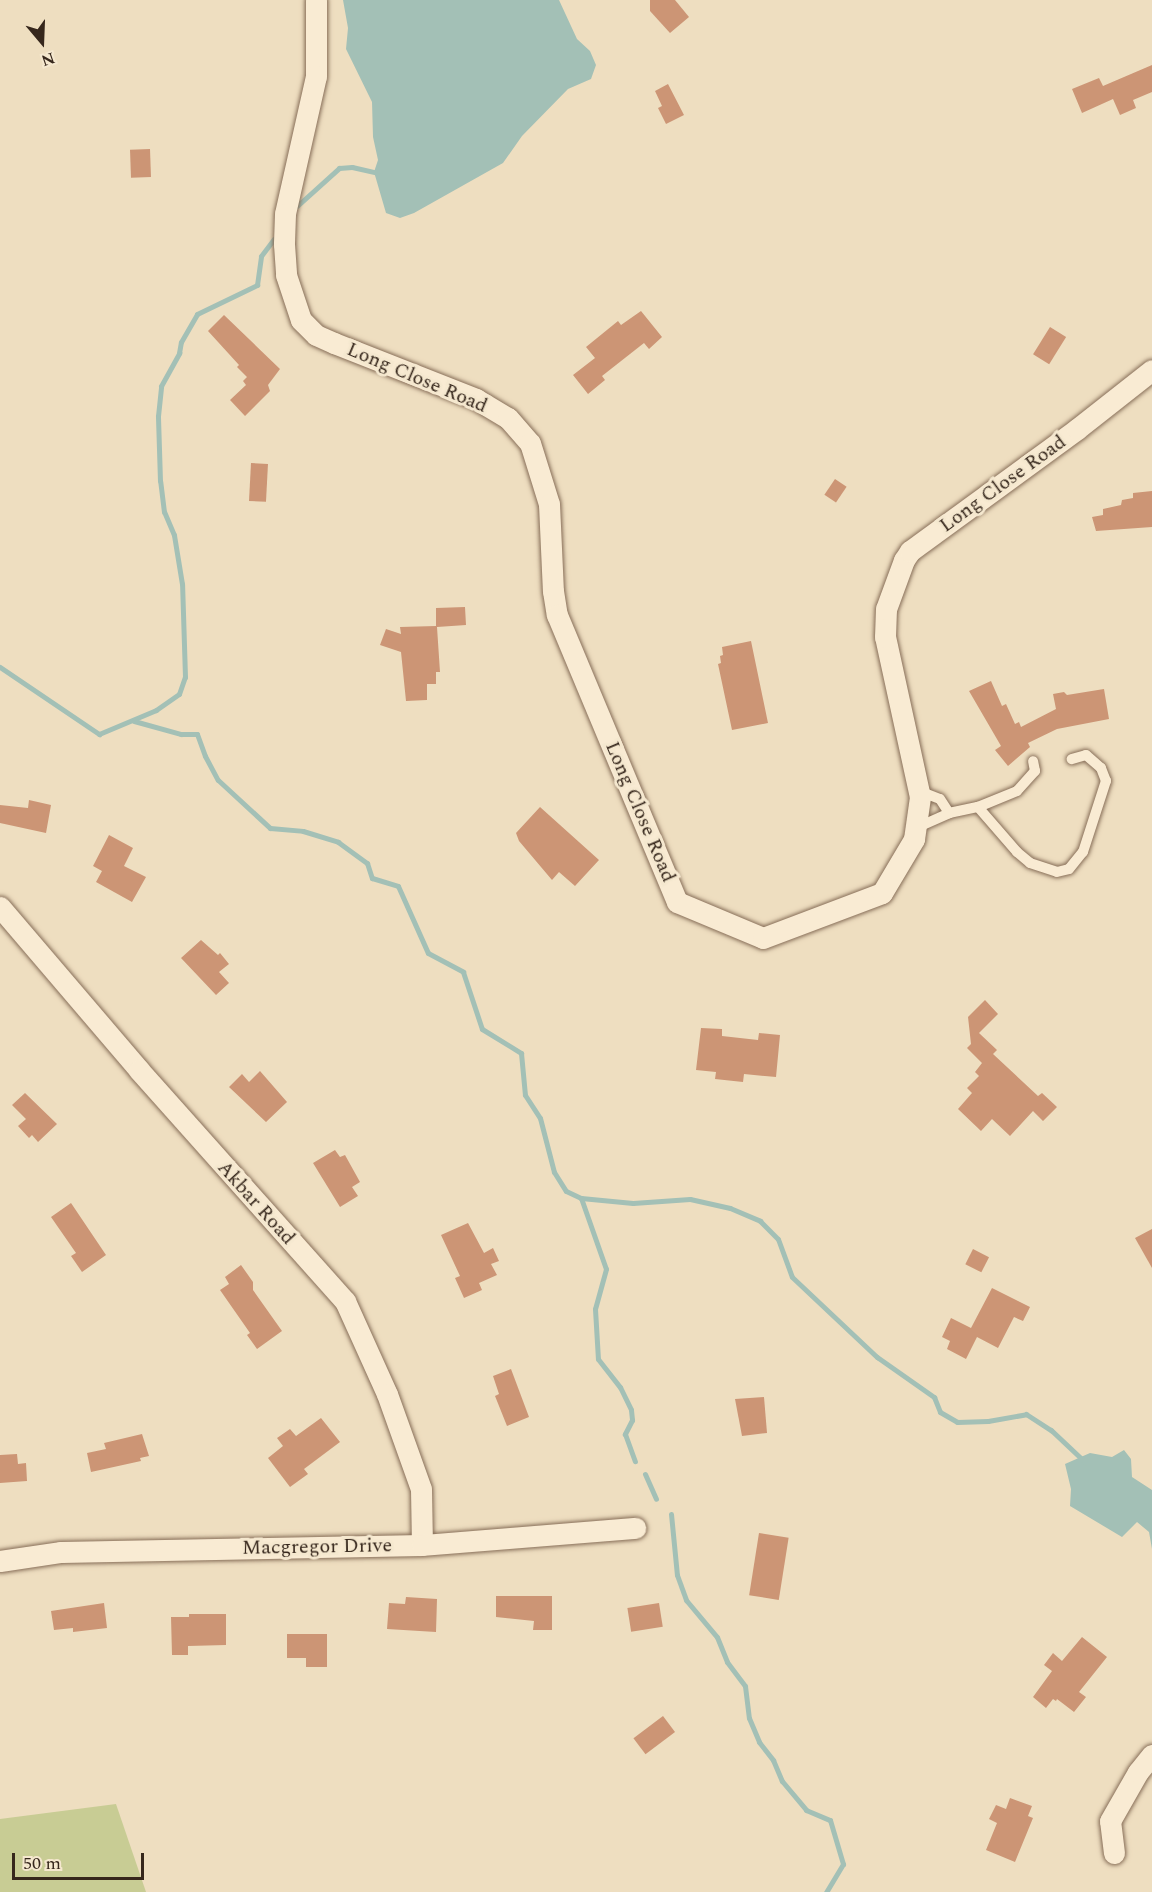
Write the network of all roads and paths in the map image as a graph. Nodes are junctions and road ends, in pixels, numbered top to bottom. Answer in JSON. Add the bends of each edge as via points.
{"nodes":[{"id":1,"x":316,"y":0,"type":"edge"},
{"id":2,"x":1152,"y":370,"type":"edge"},
{"id":3,"x":1072,"y":759,"type":"dead end"},
{"id":4,"x":1033,"y":761,"type":"dead end"},
{"id":5,"x":919,"y":791,"type":"junction"},
{"id":6,"x":978,"y":807,"type":"junction"},
{"id":7,"x":949,"y":813,"type":"junction"},
{"id":8,"x":915,"y":828,"type":"junction"},
{"id":9,"x":0,"y":908,"type":"edge"},
{"id":10,"x":635,"y":1528,"type":"dead end"},
{"id":11,"x":422,"y":1545,"type":"junction"},
{"id":12,"x":0,"y":1560,"type":"edge"},
{"id":13,"x":1152,"y":1755,"type":"edge"},
{"id":14,"x":1114,"y":1853,"type":"dead end"}],
"edges":[{"from":1,"to":8,"type":"street","name":"Long Close Road","via":[[316,76],[285,214],[286,275],[301,320],[316,335],[476,399],[508,418],[530,443],[549,504],[557,615],[677,902],[763,938],[882,893],[914,838]]},
{"from":2,"to":5,"type":"street","name":"Long Close Road","via":[[910,551],[904,560],[886,609],[885,637]]},
{"from":3,"to":6,"type":"lane","via":[[1086,755],[1101,768],[1106,781],[1083,852],[1070,869],[1057,872],[1030,863]]},
{"from":4,"to":6,"type":"lane","via":[[1035,771],[1017,791]]},
{"from":5,"to":7,"type":"lane","via":[[940,799]]},
{"from":5,"to":8,"type":"street","name":"Long Close Road"},
{"from":6,"to":7,"type":"lane"},
{"from":7,"to":8,"type":"lane"},
{"from":9,"to":11,"type":"street","name":"Akbar Road","via":[[345,1301],[387,1394],[421,1489]]},
{"from":10,"to":11,"type":"street","name":"Macgregor Drive"},
{"from":11,"to":12,"type":"street","name":"Macgregor Drive","via":[[61,1552]]},
{"from":13,"to":14,"type":"street","via":[[1110,1821]]}]}
